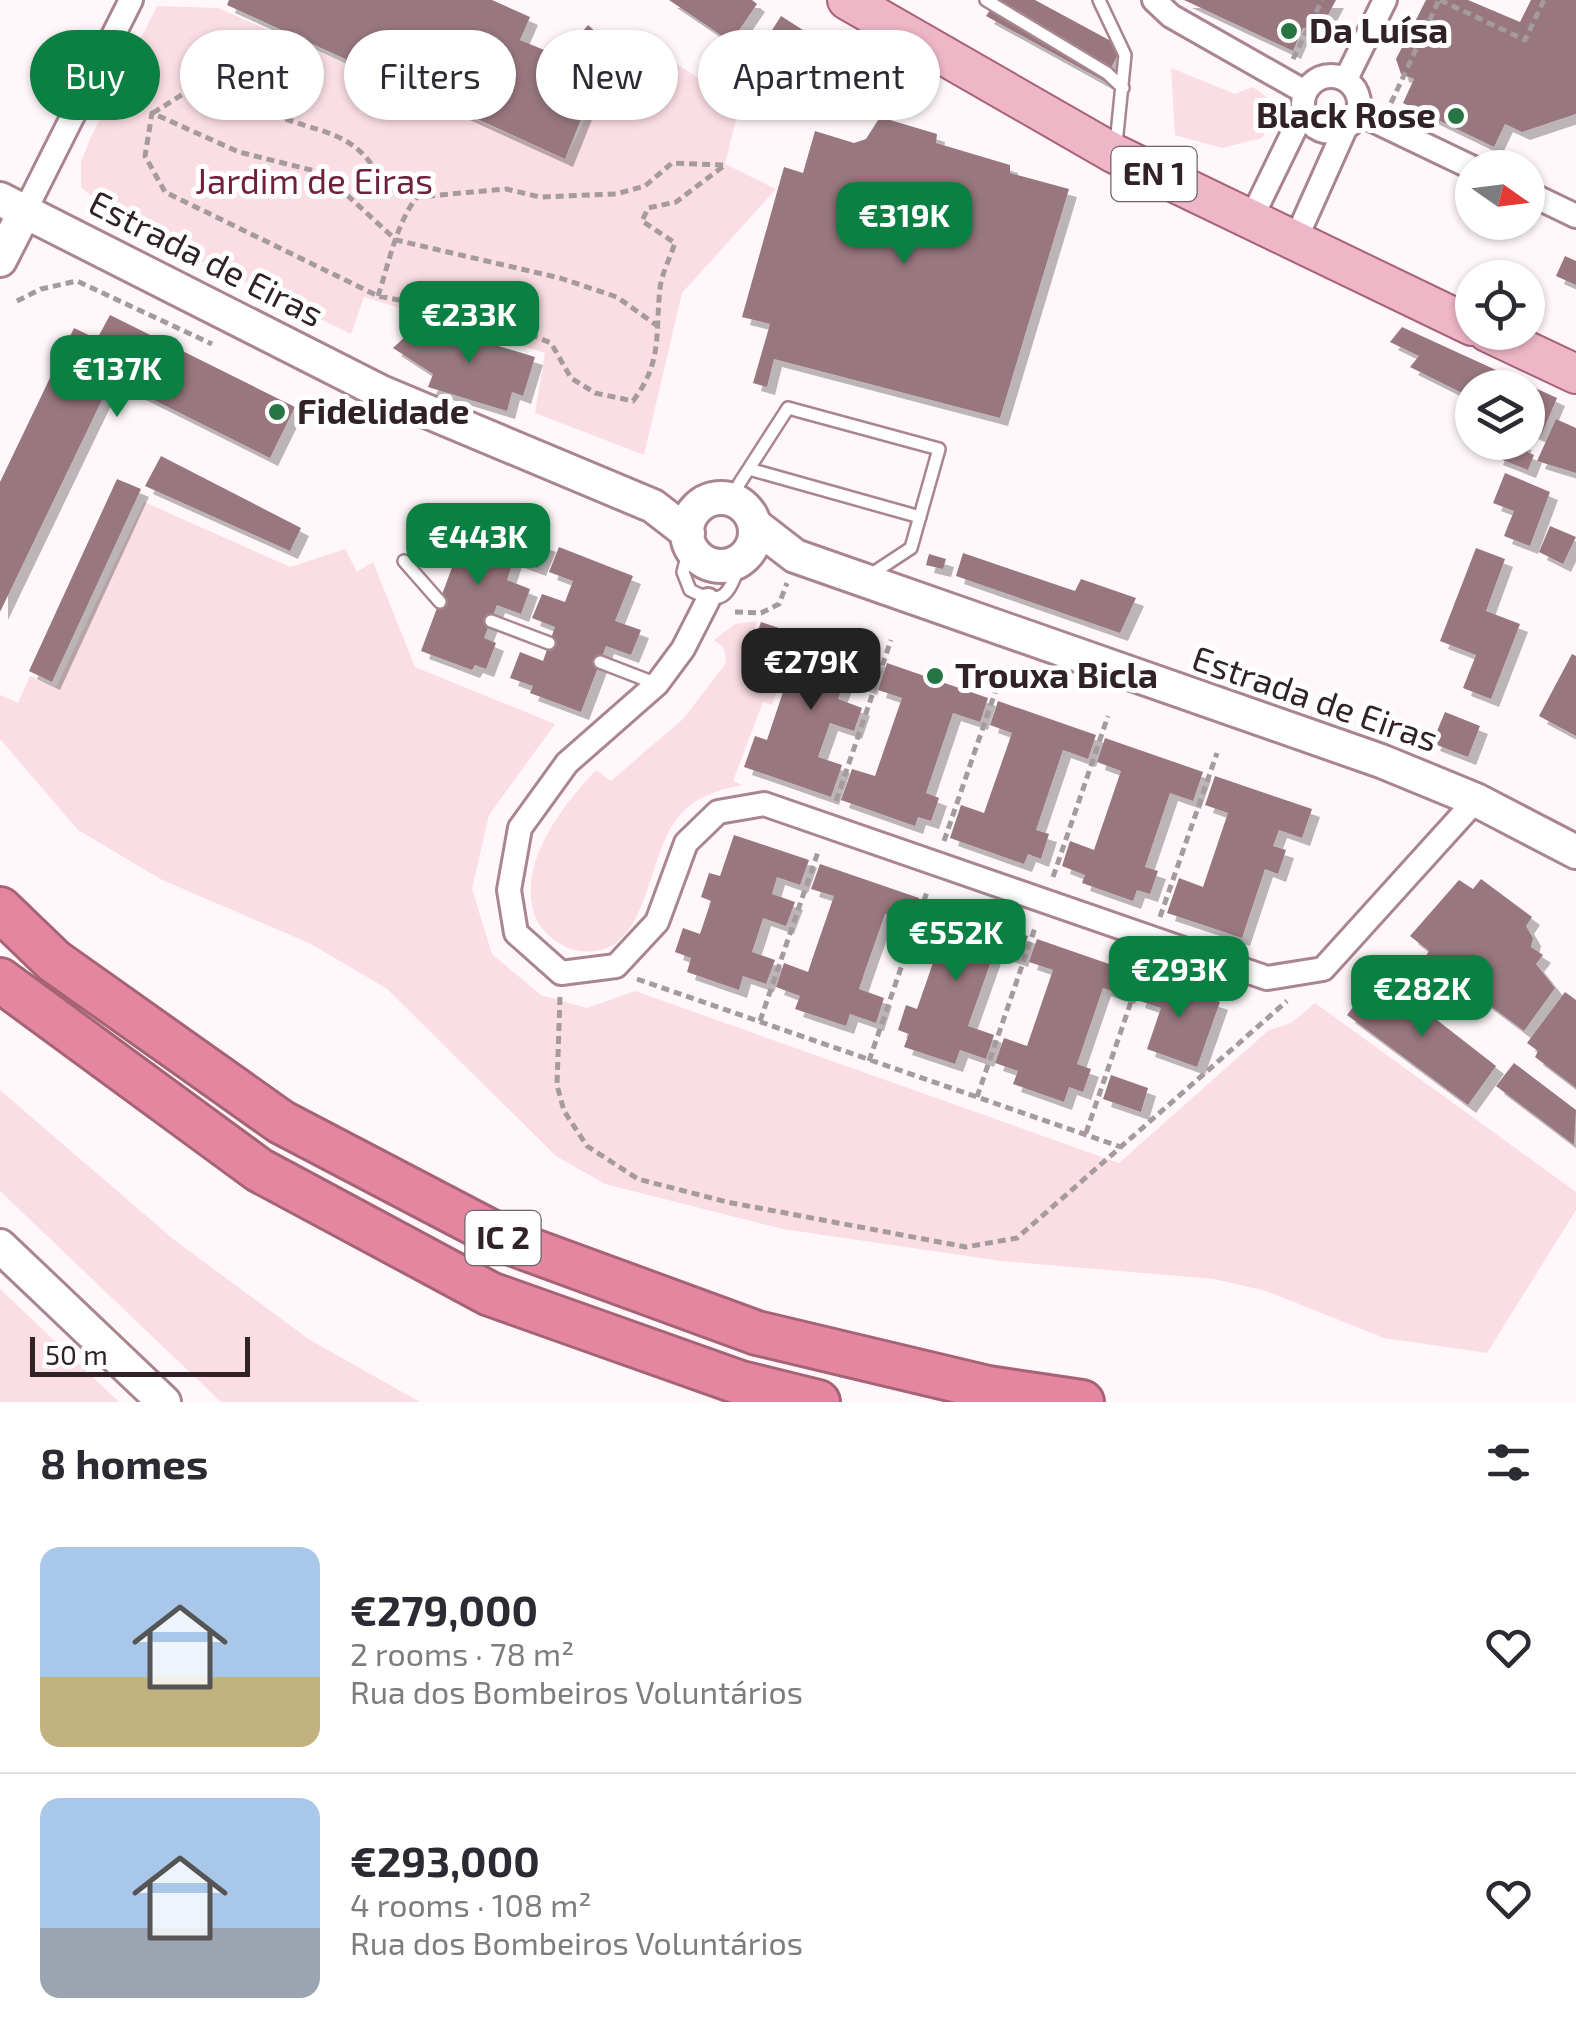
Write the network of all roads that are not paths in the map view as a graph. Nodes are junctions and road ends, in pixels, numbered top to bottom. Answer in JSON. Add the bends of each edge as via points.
{"nodes":[{"id":1,"x":131,"y":0,"type":"edge"},
{"id":2,"x":847,"y":0,"type":"edge"},
{"id":3,"x":986,"y":0,"type":"edge"},
{"id":4,"x":1098,"y":0,"type":"edge"},
{"id":5,"x":1154,"y":0,"type":"edge"},
{"id":6,"x":1382,"y":2,"type":"edge"},
{"id":7,"x":1346,"y":80,"type":"junction"},
{"id":8,"x":1123,"y":88,"type":"junction"},
{"id":9,"x":1304,"y":101,"type":"junction"},
{"id":10,"x":1352,"y":121,"type":"junction"},
{"id":11,"x":1115,"y":154,"type":"junction"},
{"id":12,"x":1455,"y":161,"type":"edge"},
{"id":13,"x":1545,"y":201,"type":"edge"},
{"id":14,"x":12,"y":205,"type":"edge"},
{"id":15,"x":1576,"y":216,"type":"edge"},
{"id":16,"x":1250,"y":222,"type":"junction"},
{"id":17,"x":1294,"y":243,"type":"junction"},
{"id":18,"x":0,"y":260,"type":"edge"},
{"id":19,"x":1455,"y":318,"type":"edge"},
{"id":20,"x":1525,"y":350,"type":"edge"},
{"id":21,"x":1576,"y":374,"type":"edge"},
{"id":22,"x":749,"y":468,"type":"junction"},
{"id":23,"x":920,"y":516,"type":"junction"},
{"id":24,"x":714,"y":522,"type":"junction"},
{"id":25,"x":795,"y":556,"type":"junction"},
{"id":26,"x":742,"y":559,"type":"junction"},
{"id":27,"x":404,"y":560,"type":"dead end"},
{"id":28,"x":864,"y":579,"type":"junction"},
{"id":29,"x":708,"y":600,"type":"junction"},
{"id":30,"x":440,"y":602,"type":"dead end"},
{"id":31,"x":491,"y":621,"type":"dead end"},
{"id":32,"x":550,"y":643,"type":"dead end"},
{"id":33,"x":600,"y":662,"type":"dead end"},
{"id":34,"x":657,"y":684,"type":"junction"},
{"id":35,"x":1476,"y":800,"type":"junction"},
{"id":36,"x":1576,"y":852,"type":"edge"},
{"id":37,"x":0,"y":909,"type":"edge"},
{"id":38,"x":0,"y":980,"type":"edge"},
{"id":39,"x":0,"y":1246,"type":"edge"},
{"id":40,"x":164,"y":1402,"type":"edge"},
{"id":41,"x":818,"y":1402,"type":"edge"},
{"id":42,"x":1082,"y":1402,"type":"edge"}],
"edges":[{"from":1,"to":14,"type":"street"},
{"from":2,"to":11,"type":"main road","number":"EN 1"},
{"from":3,"to":8,"type":"lane"},
{"from":4,"to":8,"type":"lane","via":[[1126,55]]},
{"from":5,"to":9,"type":"street"},
{"from":6,"to":7,"type":"street"},
{"from":7,"to":9,"type":"street","via":[[1318,78]]},
{"from":7,"to":10,"type":"street","via":[[1358,94]]},
{"from":8,"to":11,"type":"lane"},
{"from":9,"to":10,"type":"street","via":[[1320,130]]},
{"from":9,"to":16,"type":"street"},
{"from":10,"to":12,"type":"street"},
{"from":10,"to":17,"type":"street"},
{"from":11,"to":16,"type":"main road","number":"EN 1"},
{"from":13,"to":15,"type":"street"},
{"from":14,"to":18,"type":"street"},
{"from":14,"to":24,"type":"street","name":"Estrada de Eiras","via":[[382,392],[653,506]]},
{"from":16,"to":17,"type":"main road","number":"EN 1"},
{"from":17,"to":19,"type":"main road","number":"EN 1"},
{"from":20,"to":21,"type":"main road"},
{"from":22,"to":23,"type":"lane"},
{"from":22,"to":23,"type":"lane","via":[[788,408],[939,449]]},
{"from":22,"to":24,"type":"lane"},
{"from":23,"to":28,"type":"lane","via":[[912,548]]},
{"from":24,"to":25,"type":"street","name":"Estrada de Eiras"},
{"from":24,"to":26,"type":"street","via":[[754,543]]},
{"from":24,"to":26,"type":"street","name":"Estrada de Eiras","via":[[705,562]]},
{"from":24,"to":29,"type":"lane","via":[[684,572],[690,590]]},
{"from":25,"to":26,"type":"street","name":"Estrada de Eiras"},
{"from":25,"to":28,"type":"street","name":"Estrada de Eiras"},
{"from":26,"to":29,"type":"lane","via":[[728,591]]},
{"from":27,"to":30,"type":"lane"},
{"from":28,"to":35,"type":"street","name":"Estrada de Eiras"},
{"from":29,"to":34,"type":"street"},
{"from":31,"to":32,"type":"lane"},
{"from":33,"to":34,"type":"lane"},
{"from":34,"to":35,"type":"street","via":[[567,763],[520,828],[509,890],[516,933],[561,973],[616,966],[656,922],[686,842],[718,812],[764,804],[1268,978],[1323,969]]},
{"from":35,"to":36,"type":"street","name":"Estrada de Eiras"},
{"from":37,"to":42,"type":"highway","number":"IC 2","via":[[54,961],[281,1122],[514,1244],[757,1333],[988,1388]]},
{"from":38,"to":41,"type":"highway","number":"IC 2","via":[[260,1170],[490,1294],[741,1383]]},
{"from":39,"to":40,"type":"street"}]}
